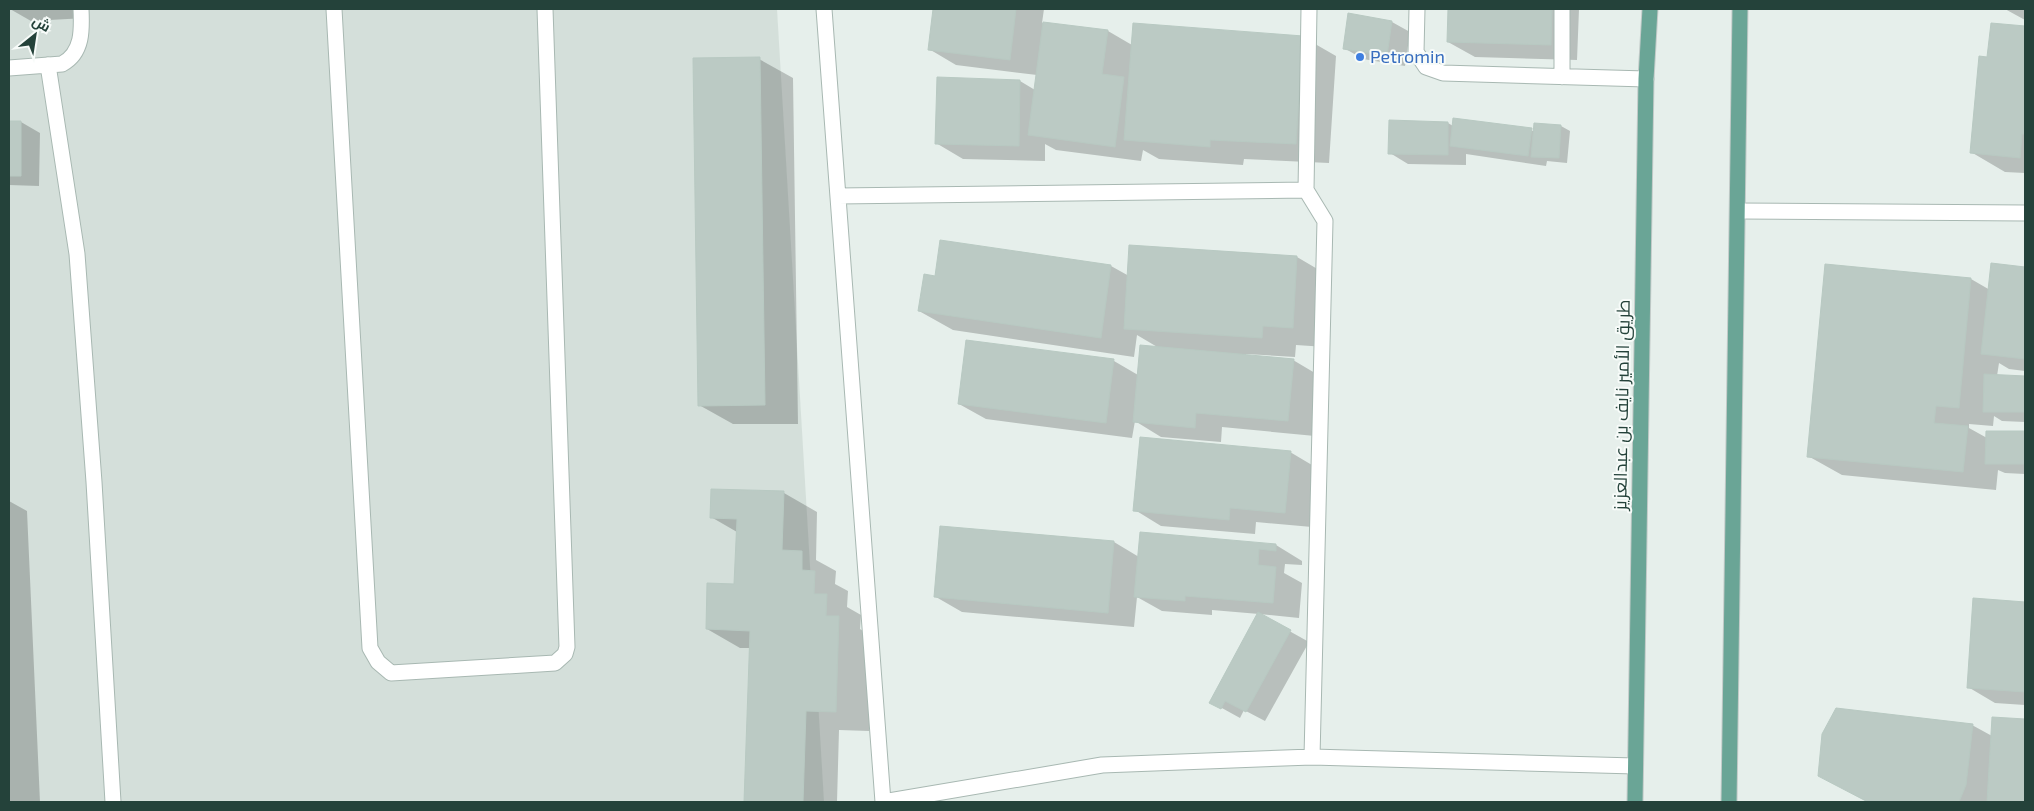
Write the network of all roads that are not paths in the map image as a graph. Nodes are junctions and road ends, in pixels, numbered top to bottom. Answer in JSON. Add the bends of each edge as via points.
{"nodes":[{"id":1,"x":81,"y":9,"type":"edge"},
{"id":2,"x":334,"y":9,"type":"edge"},
{"id":3,"x":545,"y":9,"type":"edge"},
{"id":4,"x":824,"y":9,"type":"edge"},
{"id":5,"x":1309,"y":9,"type":"edge"},
{"id":6,"x":1417,"y":9,"type":"edge"},
{"id":7,"x":1562,"y":9,"type":"edge"},
{"id":8,"x":1650,"y":9,"type":"edge"},
{"id":9,"x":1740,"y":9,"type":"edge"},
{"id":10,"x":48,"y":65,"type":"junction"},
{"id":11,"x":9,"y":68,"type":"edge"},
{"id":12,"x":1562,"y":77,"type":"junction"},
{"id":13,"x":1646,"y":79,"type":"junction"},
{"id":14,"x":1306,"y":190,"type":"junction"},
{"id":15,"x":838,"y":196,"type":"junction"},
{"id":16,"x":1739,"y":211,"type":"junction"},
{"id":17,"x":2025,"y":213,"type":"edge"},
{"id":18,"x":1312,"y":756,"type":"junction"},
{"id":19,"x":1635,"y":766,"type":"junction"},
{"id":20,"x":113,"y":802,"type":"edge"},
{"id":21,"x":883,"y":802,"type":"edge"},
{"id":22,"x":1635,"y":802,"type":"edge"},
{"id":23,"x":1729,"y":802,"type":"edge"}],
"edges":[{"from":1,"to":10,"type":"street","via":[[82,34],[74,54],[62,64]]},
{"from":2,"to":3,"type":"street","via":[[370,648],[378,662],[391,673],[555,663],[568,647]]},
{"from":4,"to":15,"type":"street"},
{"from":5,"to":14,"type":"street"},
{"from":6,"to":12,"type":"street","via":[[1416,52],[1426,67],[1443,73]]},
{"from":7,"to":12,"type":"street"},
{"from":8,"to":13,"type":"main road","name":"طريق الأمير نايف بن عبدالعزيز"},
{"from":9,"to":16,"type":"main road"},
{"from":10,"to":11,"type":"street"},
{"from":10,"to":20,"type":"street","via":[[77,254]]},
{"from":12,"to":13,"type":"street"},
{"from":13,"to":19,"type":"main road","name":"طريق الأمير نايف بن عبدالعزيز"},
{"from":14,"to":15,"type":"street"},
{"from":14,"to":18,"type":"street","via":[[1326,221]]},
{"from":15,"to":21,"type":"street"},
{"from":16,"to":17,"type":"street"},
{"from":16,"to":23,"type":"main road"},
{"from":18,"to":19,"type":"street"},
{"from":18,"to":21,"type":"street","via":[[1102,765]]},
{"from":19,"to":22,"type":"main road","name":"طريق الأمير نايف بن عبدالعزيز"}]}
